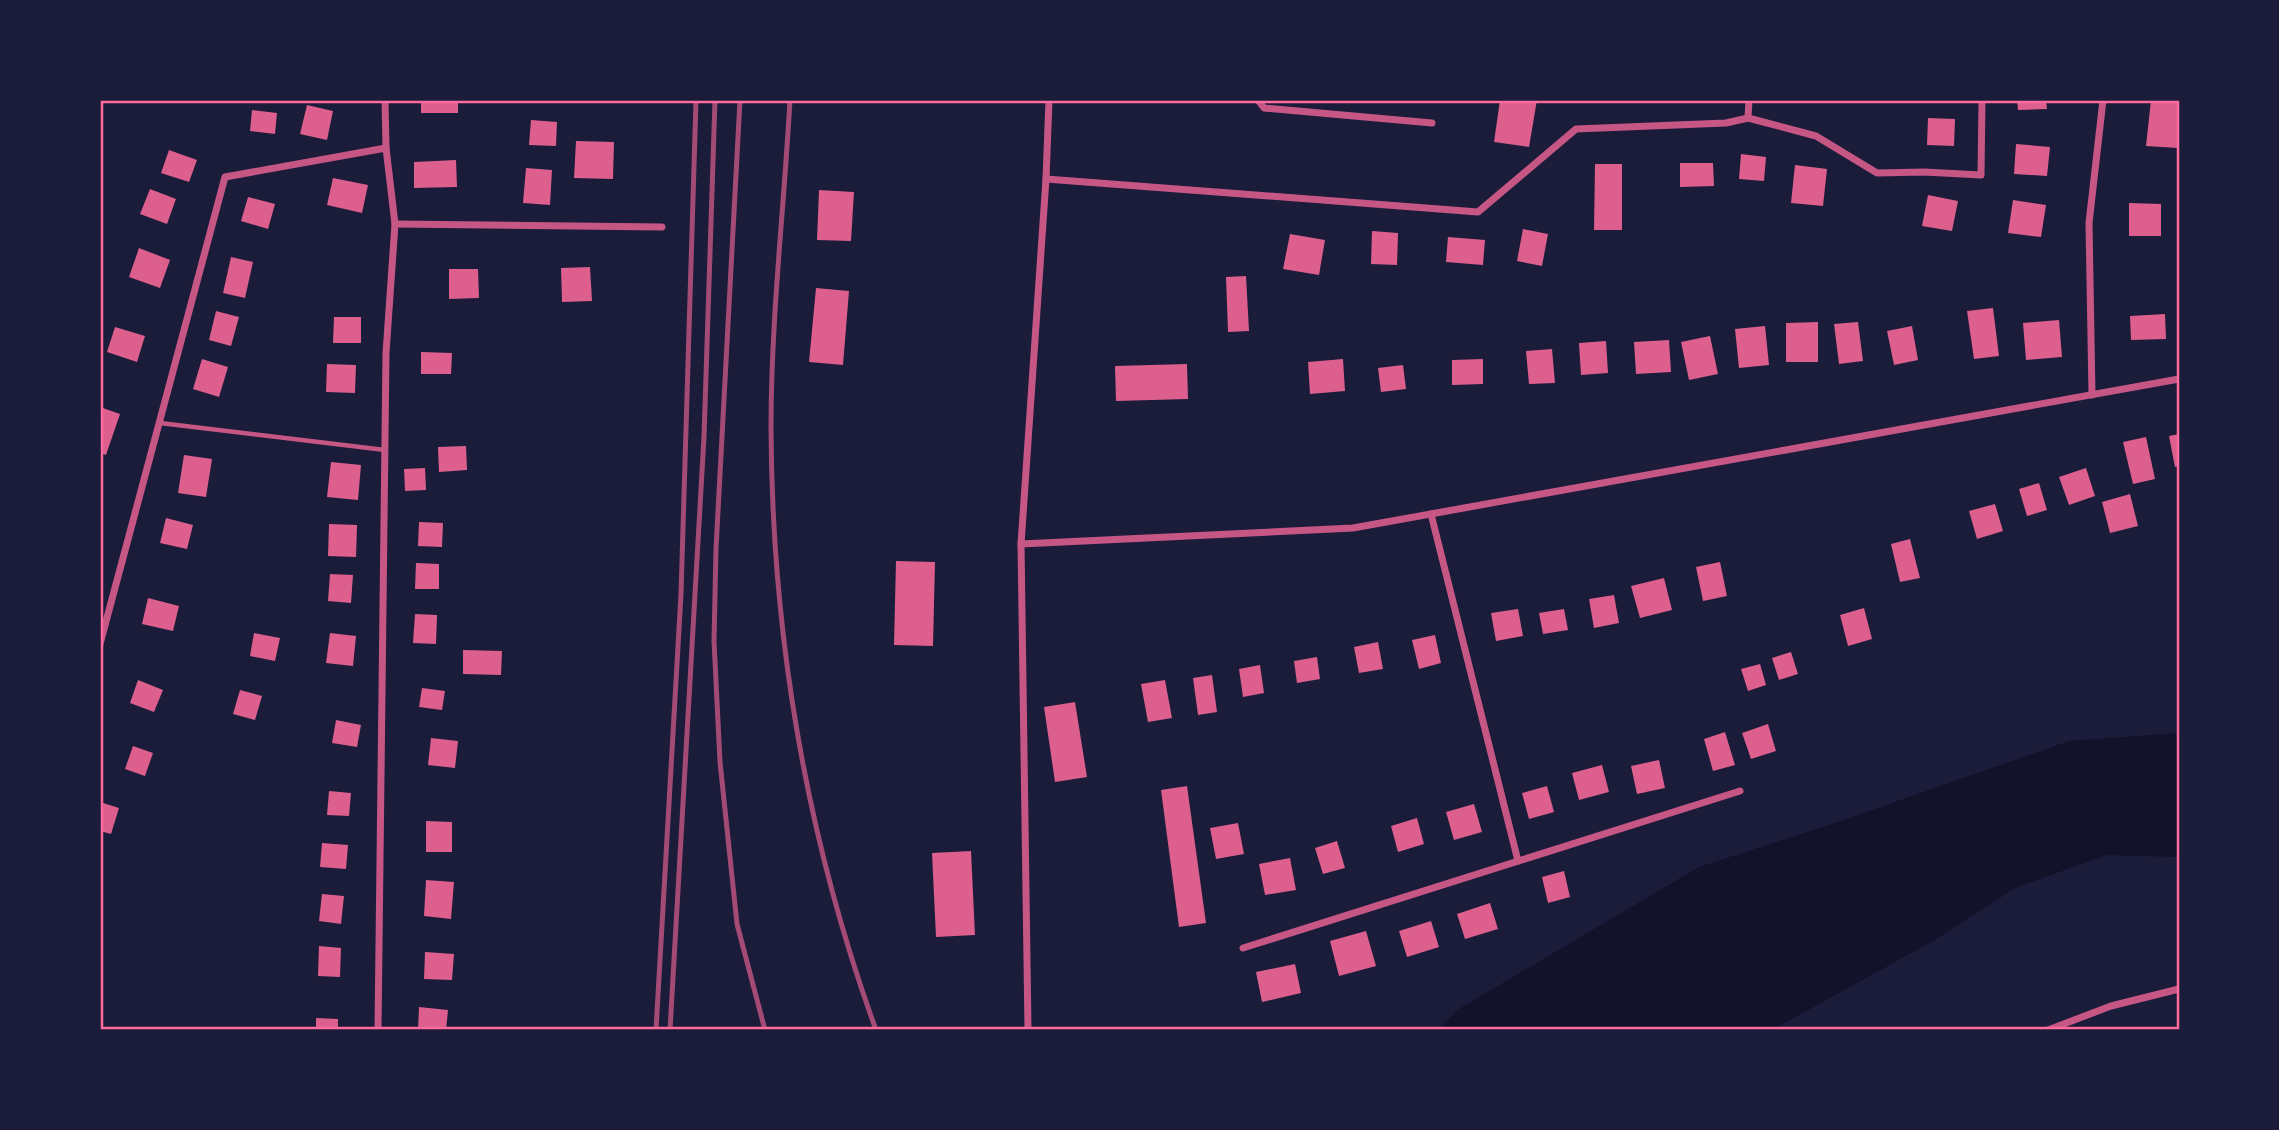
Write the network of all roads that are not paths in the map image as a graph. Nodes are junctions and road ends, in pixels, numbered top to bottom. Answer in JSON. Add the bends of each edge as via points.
{"nodes":[{"id":1,"x":385,"y":100,"type":"edge"},
{"id":2,"x":1049,"y":100,"type":"edge"},
{"id":3,"x":1258,"y":100,"type":"edge"},
{"id":4,"x":1749,"y":100,"type":"edge"},
{"id":5,"x":1982,"y":100,"type":"edge"},
{"id":6,"x":2103,"y":100,"type":"edge"},
{"id":7,"x":1748,"y":118,"type":"junction"},
{"id":8,"x":1432,"y":123,"type":"dead end"},
{"id":9,"x":386,"y":148,"type":"junction"},
{"id":10,"x":1046,"y":179,"type":"junction"},
{"id":11,"x":395,"y":225,"type":"junction"},
{"id":12,"x":662,"y":228,"type":"dead end"},
{"id":13,"x":2179,"y":379,"type":"edge"},
{"id":14,"x":2092,"y":395,"type":"junction"},
{"id":15,"x":159,"y":423,"type":"junction"},
{"id":16,"x":385,"y":450,"type":"junction"},
{"id":17,"x":1431,"y":514,"type":"junction"},
{"id":18,"x":1021,"y":544,"type":"junction"},
{"id":19,"x":100,"y":644,"type":"edge"},
{"id":20,"x":1740,"y":791,"type":"dead end"},
{"id":21,"x":1518,"y":861,"type":"junction"},
{"id":22,"x":1243,"y":948,"type":"dead end"},
{"id":23,"x":2179,"y":989,"type":"edge"},
{"id":24,"x":378,"y":1030,"type":"edge"},
{"id":25,"x":1028,"y":1030,"type":"edge"},
{"id":26,"x":2048,"y":1030,"type":"edge"}],
"edges":[{"from":1,"to":9,"type":"street"},
{"from":2,"to":10,"type":"street"},
{"from":3,"to":8,"type":"street","via":[[1264,108]]},
{"from":4,"to":7,"type":"street"},
{"from":5,"to":7,"type":"street","via":[[1980,175],[1877,173],[1816,136]]},
{"from":6,"to":14,"type":"street","via":[[2089,223]]},
{"from":7,"to":10,"type":"street","via":[[1726,123],[1576,129],[1478,212]]},
{"from":9,"to":11,"type":"street"},
{"from":9,"to":15,"type":"street","via":[[225,177]]},
{"from":10,"to":18,"type":"street"},
{"from":11,"to":12,"type":"street"},
{"from":11,"to":16,"type":"street"},
{"from":13,"to":14,"type":"street"},
{"from":14,"to":17,"type":"street"},
{"from":15,"to":16,"type":"lane"},
{"from":15,"to":19,"type":"street"},
{"from":16,"to":24,"type":"street"},
{"from":17,"to":18,"type":"street","via":[[1353,528]]},
{"from":17,"to":21,"type":"street"},
{"from":18,"to":25,"type":"street"},
{"from":20,"to":21,"type":"street"},
{"from":21,"to":22,"type":"street"},
{"from":23,"to":26,"type":"street","via":[[2111,1006]]}]}
